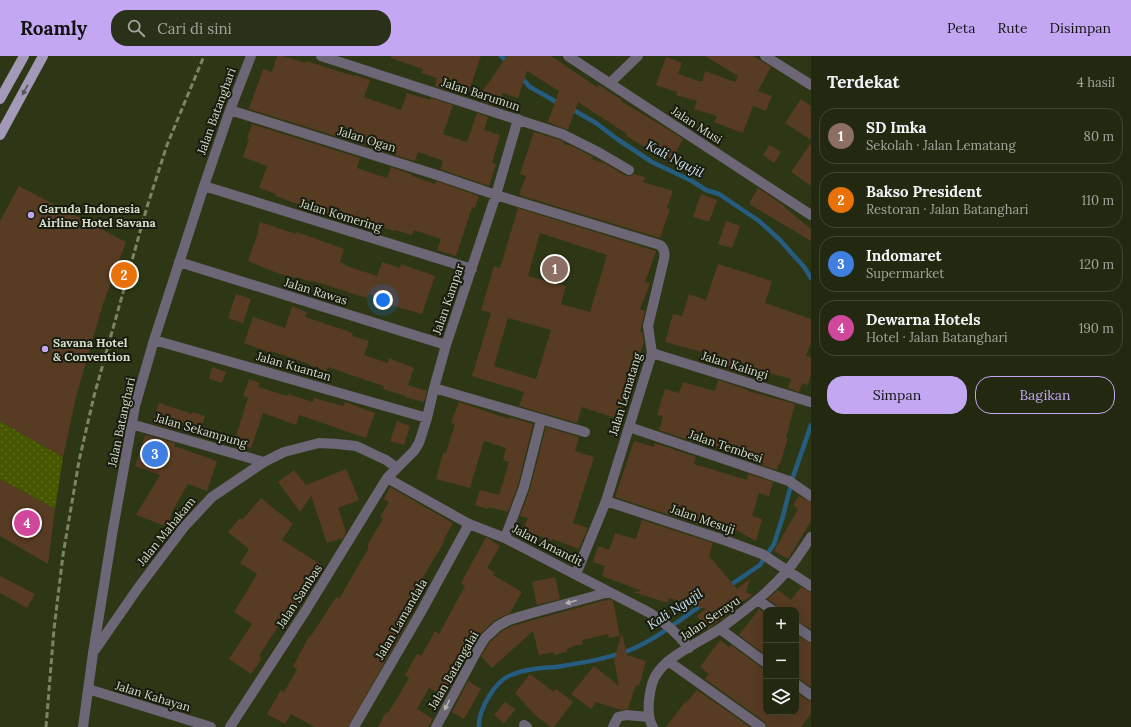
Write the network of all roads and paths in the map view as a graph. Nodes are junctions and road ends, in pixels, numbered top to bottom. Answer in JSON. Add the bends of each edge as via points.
{"nodes":[{"id":1,"x":24,"y":56,"type":"edge"},
{"id":2,"x":44,"y":56,"type":"edge"},
{"id":3,"x":251,"y":56,"type":"edge"},
{"id":4,"x":321,"y":56,"type":"edge"},
{"id":5,"x":638,"y":56,"type":"edge"},
{"id":6,"x":765,"y":56,"type":"edge"},
{"id":7,"x":575,"y":58,"type":"edge"},
{"id":8,"x":610,"y":83,"type":"junction"},
{"id":9,"x":811,"y":85,"type":"edge"},
{"id":10,"x":0,"y":99,"type":"edge"},
{"id":11,"x":230,"y":110,"type":"junction"},
{"id":12,"x":518,"y":119,"type":"junction"},
{"id":13,"x":1,"y":132,"type":"edge"},
{"id":14,"x":629,"y":170,"type":"dead end"},
{"id":15,"x":204,"y":186,"type":"junction"},
{"id":16,"x":496,"y":195,"type":"junction"},
{"id":17,"x":811,"y":215,"type":"edge"},
{"id":18,"x":179,"y":262,"type":"junction"},
{"id":19,"x":472,"y":269,"type":"junction"},
{"id":20,"x":154,"y":340,"type":"junction"},
{"id":21,"x":446,"y":345,"type":"junction"},
{"id":22,"x":652,"y":353,"type":"junction"},
{"id":23,"x":434,"y":388,"type":"junction"},
{"id":24,"x":810,"y":402,"type":"edge"},
{"id":25,"x":427,"y":418,"type":"junction"},
{"id":26,"x":541,"y":420,"type":"junction"},
{"id":27,"x":132,"y":424,"type":"junction"},
{"id":28,"x":629,"y":427,"type":"junction"},
{"id":29,"x":585,"y":432,"type":"dead end"},
{"id":30,"x":264,"y":462,"type":"junction"},
{"id":31,"x":397,"y":468,"type":"junction"},
{"id":32,"x":387,"y":478,"type":"junction"},
{"id":33,"x":811,"y":496,"type":"edge"},
{"id":34,"x":606,"y":501,"type":"junction"},
{"id":35,"x":470,"y":524,"type":"junction"},
{"id":36,"x":811,"y":537,"type":"edge"},
{"id":37,"x":505,"y":538,"type":"junction"},
{"id":38,"x":787,"y":571,"type":"junction"},
{"id":39,"x":576,"y":574,"type":"junction"},
{"id":40,"x":811,"y":586,"type":"edge"},
{"id":41,"x":609,"y":592,"type":"junction"},
{"id":42,"x":758,"y":600,"type":"junction"},
{"id":43,"x":768,"y":607,"type":"edge"},
{"id":44,"x":720,"y":629,"type":"junction"},
{"id":45,"x":799,"y":629,"type":"edge"},
{"id":46,"x":811,"y":637,"type":"edge"},
{"id":47,"x":690,"y":648,"type":"junction"},
{"id":48,"x":93,"y":653,"type":"junction"},
{"id":49,"x":668,"y":661,"type":"junction"},
{"id":50,"x":763,"y":661,"type":"edge"},
{"id":51,"x":799,"y":686,"type":"edge"},
{"id":52,"x":88,"y":689,"type":"junction"},
{"id":53,"x":811,"y":695,"type":"edge"},
{"id":54,"x":648,"y":717,"type":"junction"},
{"id":55,"x":83,"y":727,"type":"edge"},
{"id":56,"x":211,"y":727,"type":"edge"},
{"id":57,"x":230,"y":727,"type":"edge"},
{"id":58,"x":354,"y":727,"type":"edge"},
{"id":59,"x":436,"y":727,"type":"edge"},
{"id":60,"x":613,"y":727,"type":"edge"},
{"id":61,"x":653,"y":727,"type":"edge"},
{"id":62,"x":761,"y":727,"type":"edge"}],
"edges":[{"from":1,"to":10,"type":"main road"},
{"from":2,"to":13,"type":"main road","one_way":true},
{"from":3,"to":11,"type":"street","name":"Jalan Batanghari"},
{"from":4,"to":12,"type":"street","name":"Jalan Barumun"},
{"from":5,"to":8,"type":"street"},
{"from":6,"to":9,"type":"street"},
{"from":7,"to":8,"type":"street","name":"Jalan Musi"},
{"from":8,"to":17,"type":"street","name":"Jalan Musi"},
{"from":11,"to":15,"type":"street","name":"Jalan Batanghari"},
{"from":11,"to":16,"type":"street","name":"Jalan Ogan"},
{"from":12,"to":14,"type":"street","name":"Jalan Barumun","via":[[562,134]]},
{"from":12,"to":16,"type":"street","name":"Jalan Kampar"},
{"from":15,"to":18,"type":"street","name":"Jalan Batanghari"},
{"from":15,"to":19,"type":"street","name":"Jalan Komering"},
{"from":16,"to":19,"type":"street","name":"Jalan Kampar"},
{"from":16,"to":22,"type":"street","name":"Jalan Lematang","via":[[663,248],[664,259],[648,326]]},
{"from":18,"to":20,"type":"street","name":"Jalan Batanghari"},
{"from":18,"to":21,"type":"street","name":"Jalan Rawas"},
{"from":19,"to":21,"type":"street","name":"Jalan Kampar"},
{"from":20,"to":25,"type":"street","name":"Jalan Kuantan"},
{"from":20,"to":27,"type":"street","name":"Jalan Batanghari"},
{"from":21,"to":23,"type":"street","name":"Jalan Kampar"},
{"from":22,"to":24,"type":"street","name":"Jalan Kalingi"},
{"from":22,"to":28,"type":"street","name":"Jalan Lematang"},
{"from":23,"to":25,"type":"street","name":"Jalan Kampar"},
{"from":23,"to":26,"type":"street"},
{"from":25,"to":31,"type":"street","name":"Jalan Kampar","via":[[419,443]]},
{"from":26,"to":29,"type":"street"},
{"from":26,"to":37,"type":"street","via":[[524,487]]},
{"from":27,"to":30,"type":"street","name":"Jalan Sekampung"},
{"from":27,"to":48,"type":"street","name":"Jalan Batanghari"},
{"from":28,"to":33,"type":"street","name":"Jalan Tembesi","via":[[789,481]]},
{"from":28,"to":34,"type":"street","name":"Jalan Lematang"},
{"from":30,"to":31,"type":"street","name":"Jalan Mahakam","via":[[284,452],[319,443],[356,446]]},
{"from":30,"to":48,"type":"street","name":"Jalan Mahakam","via":[[212,497],[184,527]]},
{"from":31,"to":32,"type":"street","name":"Jalan Kampar"},
{"from":32,"to":35,"type":"street","name":"Jalan Amandit"},
{"from":32,"to":57,"type":"street","name":"Jalan Sambas"},
{"from":34,"to":38,"type":"street","name":"Jalan Mesuji","via":[[762,554]]},
{"from":34,"to":39,"type":"street","name":"Jalan Lematang"},
{"from":35,"to":37,"type":"street","name":"Jalan Amandit"},
{"from":35,"to":58,"type":"street","name":"Jalan Lamandala"},
{"from":36,"to":38,"type":"street","name":"Jalan Serayu"},
{"from":37,"to":39,"type":"street","name":"Jalan Amandit"},
{"from":38,"to":40,"type":"street","name":"Jalan Mesuji"},
{"from":38,"to":42,"type":"street","name":"Jalan Serayu"},
{"from":39,"to":41,"type":"street","name":"Jalan Amandit"},
{"from":41,"to":47,"type":"street","name":"Jalan Amandit","via":[[662,620]]},
{"from":41,"to":59,"type":"street","name":"Jalan Batangalai","one_way":true,"via":[[509,620],[498,626],[485,638],[477,651]]},
{"from":42,"to":43,"type":"street"},
{"from":42,"to":44,"type":"street","name":"Jalan Serayu"},
{"from":44,"to":47,"type":"street","name":"Jalan Serayu"},
{"from":44,"to":50,"type":"street"},
{"from":45,"to":46,"type":"street"},
{"from":47,"to":49,"type":"street","name":"Jalan Serayu"},
{"from":48,"to":52,"type":"street","name":"Jalan Batanghari"},
{"from":49,"to":54,"type":"street","name":"Jalan Serayu","via":[[653,681]]},
{"from":49,"to":62,"type":"street"},
{"from":51,"to":53,"type":"street"},
{"from":52,"to":55,"type":"street"},
{"from":52,"to":56,"type":"street","name":"Jalan Kahayan"},
{"from":54,"to":60,"type":"street","via":[[618,717]]},
{"from":54,"to":61,"type":"street"}]}
